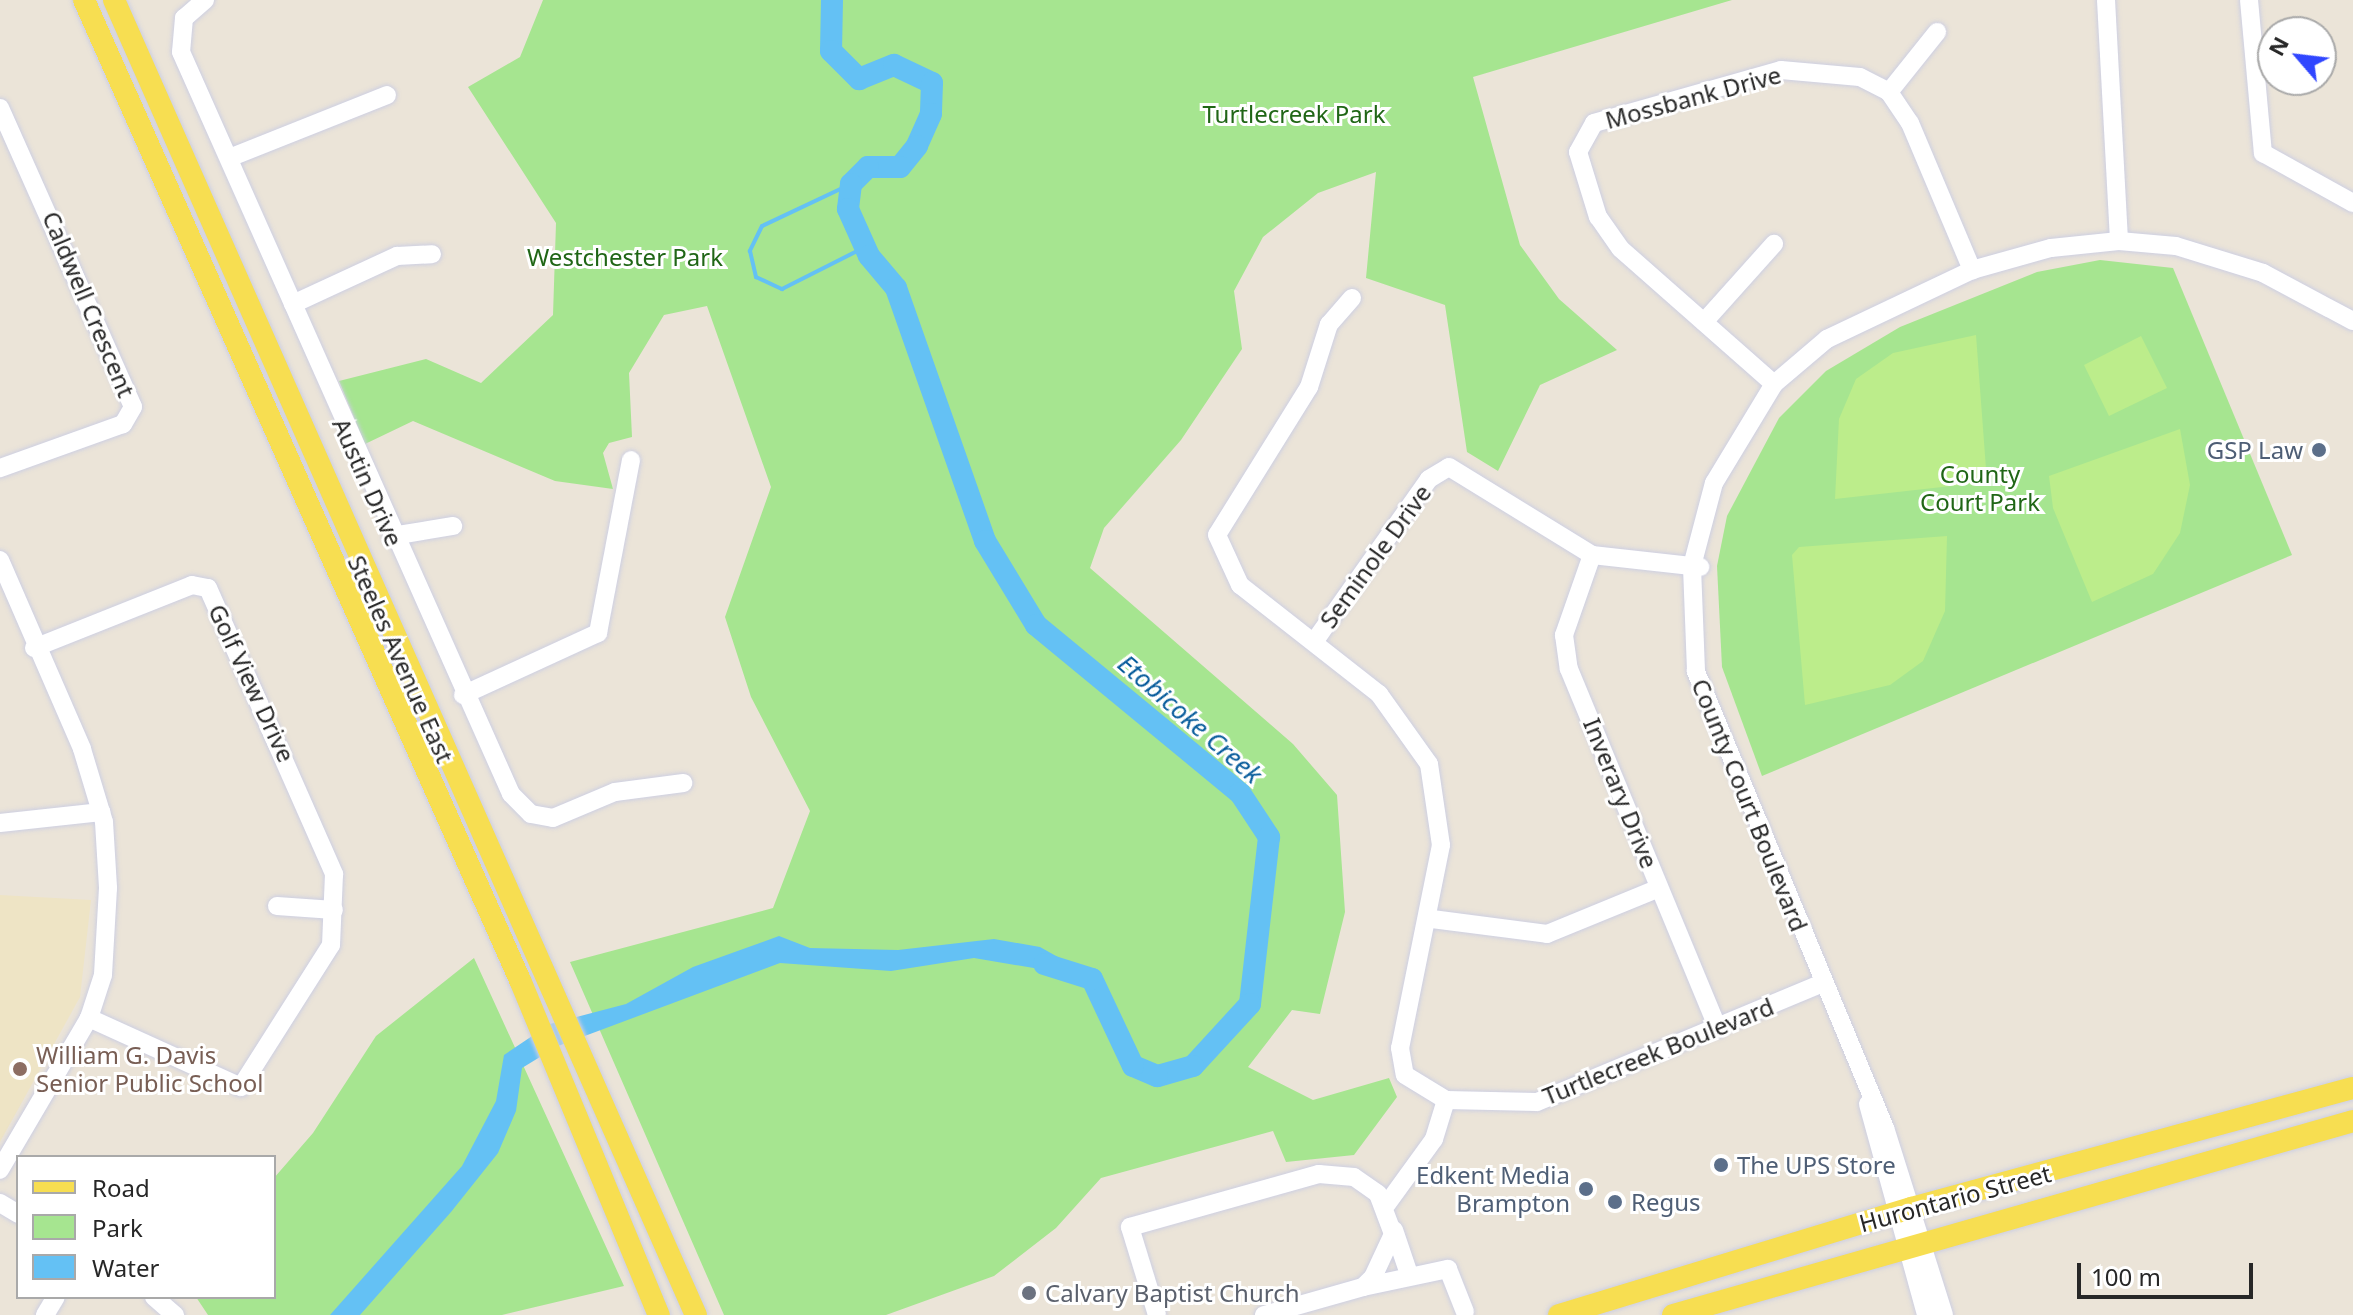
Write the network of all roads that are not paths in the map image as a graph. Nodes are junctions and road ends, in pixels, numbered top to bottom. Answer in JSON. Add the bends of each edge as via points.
{"nodes":[{"id":1,"x":84,"y":0,"type":"edge"},
{"id":2,"x":114,"y":0,"type":"edge"},
{"id":3,"x":205,"y":0,"type":"edge"},
{"id":4,"x":2106,"y":0,"type":"edge"},
{"id":5,"x":2249,"y":0,"type":"edge"},
{"id":6,"x":1937,"y":32,"type":"dead end"},
{"id":7,"x":1889,"y":92,"type":"junction"},
{"id":8,"x":387,"y":95,"type":"dead end"},
{"id":9,"x":0,"y":108,"type":"edge"},
{"id":10,"x":229,"y":158,"type":"junction"},
{"id":11,"x":2353,"y":203,"type":"edge"},
{"id":12,"x":2119,"y":241,"type":"junction"},
{"id":13,"x":1774,"y":244,"type":"dead end"},
{"id":14,"x":432,"y":254,"type":"dead end"},
{"id":15,"x":1972,"y":270,"type":"junction"},
{"id":16,"x":1352,"y":298,"type":"dead end"},
{"id":17,"x":293,"y":304,"type":"junction"},
{"id":18,"x":2353,"y":321,"type":"edge"},
{"id":19,"x":1704,"y":322,"type":"junction"},
{"id":20,"x":1774,"y":384,"type":"junction"},
{"id":21,"x":631,"y":460,"type":"dead end"},
{"id":22,"x":0,"y":468,"type":"edge"},
{"id":23,"x":453,"y":526,"type":"dead end"},
{"id":24,"x":392,"y":536,"type":"junction"},
{"id":25,"x":1592,"y":555,"type":"junction"},
{"id":26,"x":0,"y":560,"type":"edge"},
{"id":27,"x":1696,"y":567,"type":"junction"},
{"id":28,"x":1314,"y":642,"type":"junction"},
{"id":29,"x":34,"y":648,"type":"junction"},
{"id":30,"x":463,"y":695,"type":"junction"},
{"id":31,"x":683,"y":783,"type":"dead end"},
{"id":32,"x":101,"y":812,"type":"junction"},
{"id":33,"x":0,"y":823,"type":"edge"},
{"id":34,"x":1659,"y":888,"type":"junction"},
{"id":35,"x":277,"y":906,"type":"dead end"},
{"id":36,"x":334,"y":910,"type":"junction"},
{"id":37,"x":1432,"y":919,"type":"junction"},
{"id":38,"x":531,"y":976,"type":"junction"},
{"id":39,"x":1821,"y":984,"type":"junction"},
{"id":40,"x":89,"y":1018,"type":"junction"},
{"id":41,"x":1718,"y":1028,"type":"junction"},
{"id":42,"x":579,"y":1087,"type":"junction"},
{"id":43,"x":2353,"y":1088,"type":"edge"},
{"id":44,"x":1446,"y":1100,"type":"junction"},
{"id":45,"x":2298,"y":1105,"type":"junction"},
{"id":46,"x":2353,"y":1121,"type":"edge"},
{"id":47,"x":2307,"y":1134,"type":"junction"},
{"id":48,"x":0,"y":1170,"type":"edge"},
{"id":49,"x":1903,"y":1210,"type":"junction"},
{"id":50,"x":1389,"y":1211,"type":"junction"},
{"id":51,"x":1914,"y":1247,"type":"junction"},
{"id":52,"x":1409,"y":1274,"type":"junction"},
{"id":53,"x":1363,"y":1287,"type":"junction"},
{"id":54,"x":156,"y":1299,"type":"edge"},
{"id":55,"x":1465,"y":1312,"type":"dead end"},
{"id":56,"x":175,"y":1315,"type":"edge"},
{"id":57,"x":659,"y":1315,"type":"edge"},
{"id":58,"x":696,"y":1315,"type":"edge"},
{"id":59,"x":1157,"y":1315,"type":"edge"},
{"id":60,"x":1264,"y":1315,"type":"edge"},
{"id":61,"x":1559,"y":1315,"type":"edge"},
{"id":62,"x":1673,"y":1315,"type":"edge"},
{"id":63,"x":1926,"y":1315,"type":"edge"},
{"id":64,"x":1944,"y":1315,"type":"edge"}],
"edges":[{"from":1,"to":38,"type":"main road","name":"Steeles Avenue East"},
{"from":2,"to":38,"type":"main road","name":"Steeles Avenue East"},
{"from":3,"to":10,"type":"street","name":"Austin Drive","via":[[184,18],[181,52]]},
{"from":4,"to":12,"type":"street"},
{"from":5,"to":11,"type":"street","via":[[2263,153]]},
{"from":6,"to":7,"type":"street"},
{"from":7,"to":15,"type":"street"},
{"from":7,"to":19,"type":"street","name":"Mossbank Drive","via":[[1832,70],[1781,70],[1584,132],[1578,152],[1598,217],[1620,248]]},
{"from":8,"to":10,"type":"street"},
{"from":9,"to":22,"type":"street","name":"Caldwell Crescent","via":[[133,407],[123,424]]},
{"from":10,"to":17,"type":"street","name":"Austin Drive"},
{"from":12,"to":15,"type":"street","name":"County Court Boulevard","via":[[2051,248]]},
{"from":12,"to":18,"type":"street","name":"County Court Boulevard","via":[[2219,257]]},
{"from":13,"to":19,"type":"street"},
{"from":14,"to":17,"type":"street","via":[[397,256]]},
{"from":15,"to":20,"type":"street","name":"County Court Boulevard","via":[[1869,314]]},
{"from":16,"to":28,"type":"street","name":"Turtlecreek Boulevard","via":[[1329,324],[1309,387],[1217,535],[1240,585]]},
{"from":17,"to":24,"type":"street","name":"Austin Drive"},
{"from":19,"to":20,"type":"street","name":"Mossbank Drive"},
{"from":20,"to":27,"type":"street","name":"County Court Boulevard","via":[[1714,483]]},
{"from":21,"to":30,"type":"street","via":[[598,633]]},
{"from":23,"to":24,"type":"street"},
{"from":24,"to":30,"type":"street","name":"Austin Drive"},
{"from":25,"to":27,"type":"street","name":"Seminole Drive"},
{"from":25,"to":28,"type":"street","name":"Seminole Drive","via":[[1449,467],[1429,479]]},
{"from":25,"to":34,"type":"street","name":"Inverary Drive","via":[[1564,635],[1569,669]]},
{"from":26,"to":29,"type":"street"},
{"from":27,"to":39,"type":"street","name":"County Court Boulevard","via":[[1691,630],[1708,712]]},
{"from":28,"to":37,"type":"street","name":"Turtlecreek Boulevard","via":[[1394,708],[1429,764],[1441,845]]},
{"from":29,"to":32,"type":"street","via":[[82,749]]},
{"from":29,"to":36,"type":"street","name":"Golf View Drive","via":[[192,585],[208,588],[307,804],[334,874]]},
{"from":30,"to":31,"type":"street","name":"Austin Drive","via":[[511,794],[531,814],[553,818],[615,792]]},
{"from":32,"to":33,"type":"street"},
{"from":32,"to":40,"type":"street","via":[[104,946]]},
{"from":34,"to":37,"type":"street","via":[[1547,934]]},
{"from":34,"to":41,"type":"street","name":"Inverary Drive"},
{"from":35,"to":36,"type":"street"},
{"from":36,"to":40,"type":"street","name":"Golf View Drive","via":[[331,945],[241,1087]]},
{"from":37,"to":44,"type":"street","name":"Turtlecreek Boulevard","via":[[1399,1060],[1412,1082]]},
{"from":38,"to":42,"type":"main road","name":"Steeles Avenue East"},
{"from":39,"to":41,"type":"street","name":"Turtlecreek Boulevard"},
{"from":39,"to":49,"type":"street","name":"County Court Boulevard","via":[[1868,1097]]},
{"from":40,"to":48,"type":"street"},
{"from":41,"to":44,"type":"street","name":"Turtlecreek Boulevard","via":[[1545,1099]]},
{"from":42,"to":57,"type":"main road","name":"Steeles Avenue East"},
{"from":42,"to":58,"type":"main road","name":"Steeles Avenue East"},
{"from":43,"to":45,"type":"main road","name":"Hurontario Street"},
{"from":44,"to":50,"type":"street","via":[[1434,1139]]},
{"from":45,"to":47,"type":"main road"},
{"from":45,"to":49,"type":"main road","name":"Hurontario Street"},
{"from":46,"to":47,"type":"main road","name":"Hurontario Street"},
{"from":47,"to":51,"type":"main road","name":"Hurontario Street"},
{"from":49,"to":51,"type":"street","name":"County Court Boulevard"},
{"from":49,"to":61,"type":"main road","name":"Hurontario Street"},
{"from":50,"to":52,"type":"street"},
{"from":50,"to":53,"type":"street","via":[[1389,1250]]},
{"from":50,"to":59,"type":"street","via":[[1354,1177],[1319,1174],[1130,1227]]},
{"from":51,"to":62,"type":"main road","name":"Hurontario Street"},
{"from":51,"to":63,"type":"street"},
{"from":51,"to":64,"type":"street"},
{"from":52,"to":53,"type":"street"},
{"from":52,"to":55,"type":"street","via":[[1448,1269]]},
{"from":53,"to":60,"type":"street"},
{"from":54,"to":56,"type":"street"}]}
